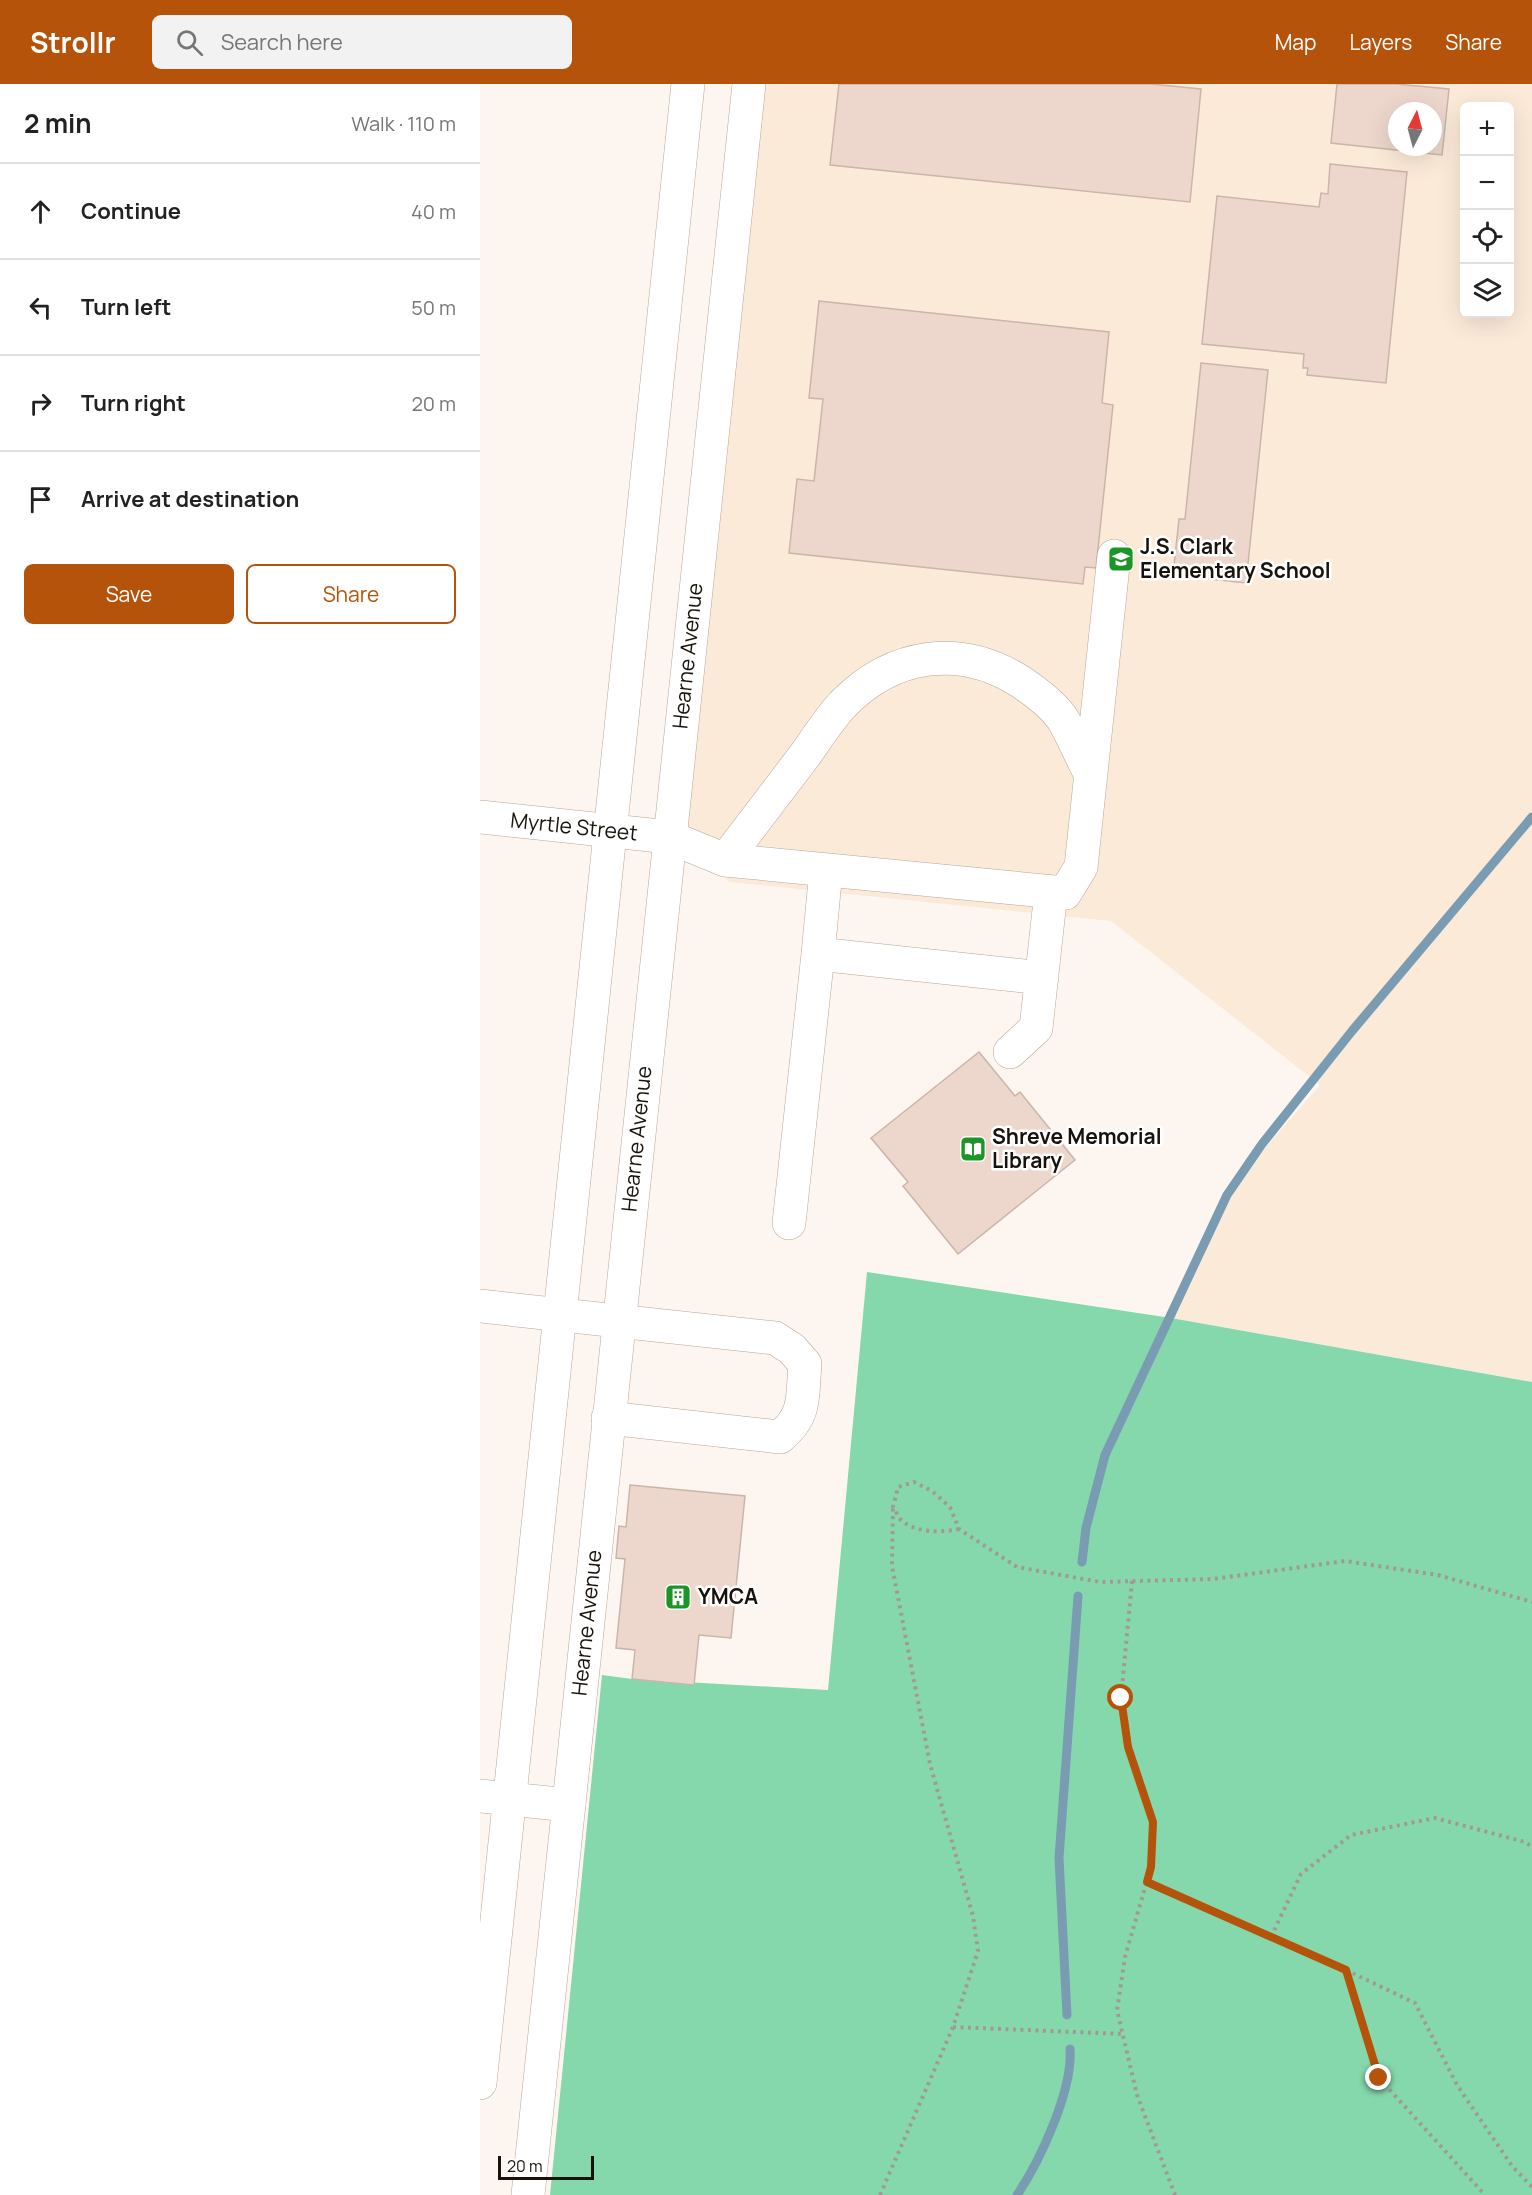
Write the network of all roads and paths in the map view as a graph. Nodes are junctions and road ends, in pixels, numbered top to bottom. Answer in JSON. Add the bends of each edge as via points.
{"nodes":[{"id":1,"x":688,"y":84,"type":"edge"},
{"id":2,"x":749,"y":84,"type":"edge"},
{"id":3,"x":1114,"y":556,"type":"dead end"},
{"id":4,"x":1091,"y":775,"type":"junction"},
{"id":5,"x":480,"y":817,"type":"edge"},
{"id":6,"x":610,"y":831,"type":"junction"},
{"id":7,"x":669,"y":837,"type":"junction"},
{"id":8,"x":725,"y":860,"type":"junction"},
{"id":9,"x":826,"y":870,"type":"junction"},
{"id":10,"x":1051,"y":892,"type":"junction"},
{"id":11,"x":818,"y":954,"type":"junction"},
{"id":12,"x":1042,"y":978,"type":"junction"},
{"id":13,"x":1010,"y":1052,"type":"dead end"},
{"id":14,"x":789,"y":1223,"type":"dead end"},
{"id":15,"x":480,"y":1306,"type":"edge"},
{"id":16,"x":560,"y":1314,"type":"junction"},
{"id":17,"x":619,"y":1320,"type":"junction"},
{"id":18,"x":608,"y":1418,"type":"junction"},
{"id":19,"x":893,"y":1507,"type":"junction"},
{"id":20,"x":959,"y":1529,"type":"junction"},
{"id":21,"x":1132,"y":1581,"type":"junction"},
{"id":22,"x":1532,"y":1602,"type":"edge"},
{"id":23,"x":495,"y":1797,"type":"edge"},
{"id":24,"x":568,"y":1805,"type":"junction"},
{"id":25,"x":1532,"y":1847,"type":"edge"},
{"id":26,"x":1147,"y":1882,"type":"junction"},
{"id":27,"x":1271,"y":1937,"type":"junction"},
{"id":28,"x":1346,"y":1970,"type":"junction"},
{"id":29,"x":953,"y":2027,"type":"junction"},
{"id":30,"x":1123,"y":2034,"type":"junction"},
{"id":31,"x":480,"y":2083,"type":"edge"},
{"id":32,"x":1532,"y":2187,"type":"edge"},
{"id":33,"x":528,"y":2195,"type":"edge"},
{"id":34,"x":880,"y":2195,"type":"edge"},
{"id":35,"x":1175,"y":2195,"type":"edge"},
{"id":36,"x":1485,"y":2195,"type":"edge"}],
"edges":[{"from":1,"to":6,"type":"main road"},
{"from":2,"to":7,"type":"main road","name":"Hearne Avenue"},
{"from":3,"to":4,"type":"main road"},
{"from":4,"to":8,"type":"main road","via":[[1061,717],[1037,692],[985,663],[936,657],[874,678],[843,704]]},
{"from":4,"to":10,"type":"main road","via":[[1081,867],[1065,893]]},
{"from":5,"to":6,"type":"main road","name":"Myrtle Street"},
{"from":6,"to":7,"type":"main road","name":"Myrtle Street"},
{"from":6,"to":16,"type":"main road"},
{"from":7,"to":8,"type":"main road","name":"Myrtle Street"},
{"from":7,"to":17,"type":"main road","name":"Hearne Avenue"},
{"from":8,"to":9,"type":"main road","name":"Myrtle Street"},
{"from":9,"to":10,"type":"main road","name":"Myrtle Street"},
{"from":9,"to":11,"type":"main road"},
{"from":10,"to":12,"type":"main road"},
{"from":11,"to":12,"type":"main road"},
{"from":11,"to":14,"type":"main road"},
{"from":12,"to":13,"type":"main road","via":[[1036,1028]]},
{"from":15,"to":16,"type":"main road"},
{"from":16,"to":17,"type":"main road"},
{"from":16,"to":23,"type":"main road"},
{"from":17,"to":18,"type":"main road","name":"Hearne Avenue"},
{"from":17,"to":18,"type":"main road","via":[[775,1338],[805,1364],[801,1412],[793,1427],[780,1437]]},
{"from":18,"to":24,"type":"main road","name":"Hearne Avenue"},
{"from":19,"to":20,"type":"path","via":[[901,1520],[920,1530]]},
{"from":19,"to":20,"type":"path","via":[[898,1487],[914,1482],[932,1491],[950,1508]]},
{"from":19,"to":29,"type":"path","via":[[892,1566],[923,1729],[974,1916],[978,1951]]},
{"from":20,"to":21,"type":"path","via":[[1017,1567],[1100,1582]]},
{"from":21,"to":22,"type":"path","via":[[1213,1579],[1345,1561],[1438,1575]]},
{"from":21,"to":26,"type":"path","via":[[1121,1698],[1128,1747],[1153,1822]]},
{"from":23,"to":24,"type":"main road"},
{"from":23,"to":31,"type":"main road"},
{"from":24,"to":33,"type":"main road","name":"Hearne Avenue"},
{"from":25,"to":27,"type":"path","via":[[1435,1818],[1351,1835],[1301,1875]]},
{"from":26,"to":27,"type":"path"},
{"from":26,"to":30,"type":"path","via":[[1125,1958],[1117,2010]]},
{"from":27,"to":28,"type":"path"},
{"from":28,"to":32,"type":"path","via":[[1414,2003],[1457,2085],[1512,2166]]},
{"from":28,"to":36,"type":"path","via":[[1379,2078]]},
{"from":29,"to":30,"type":"path"},
{"from":29,"to":34,"type":"path"},
{"from":30,"to":35,"type":"path","via":[[1137,2095]]}]}
